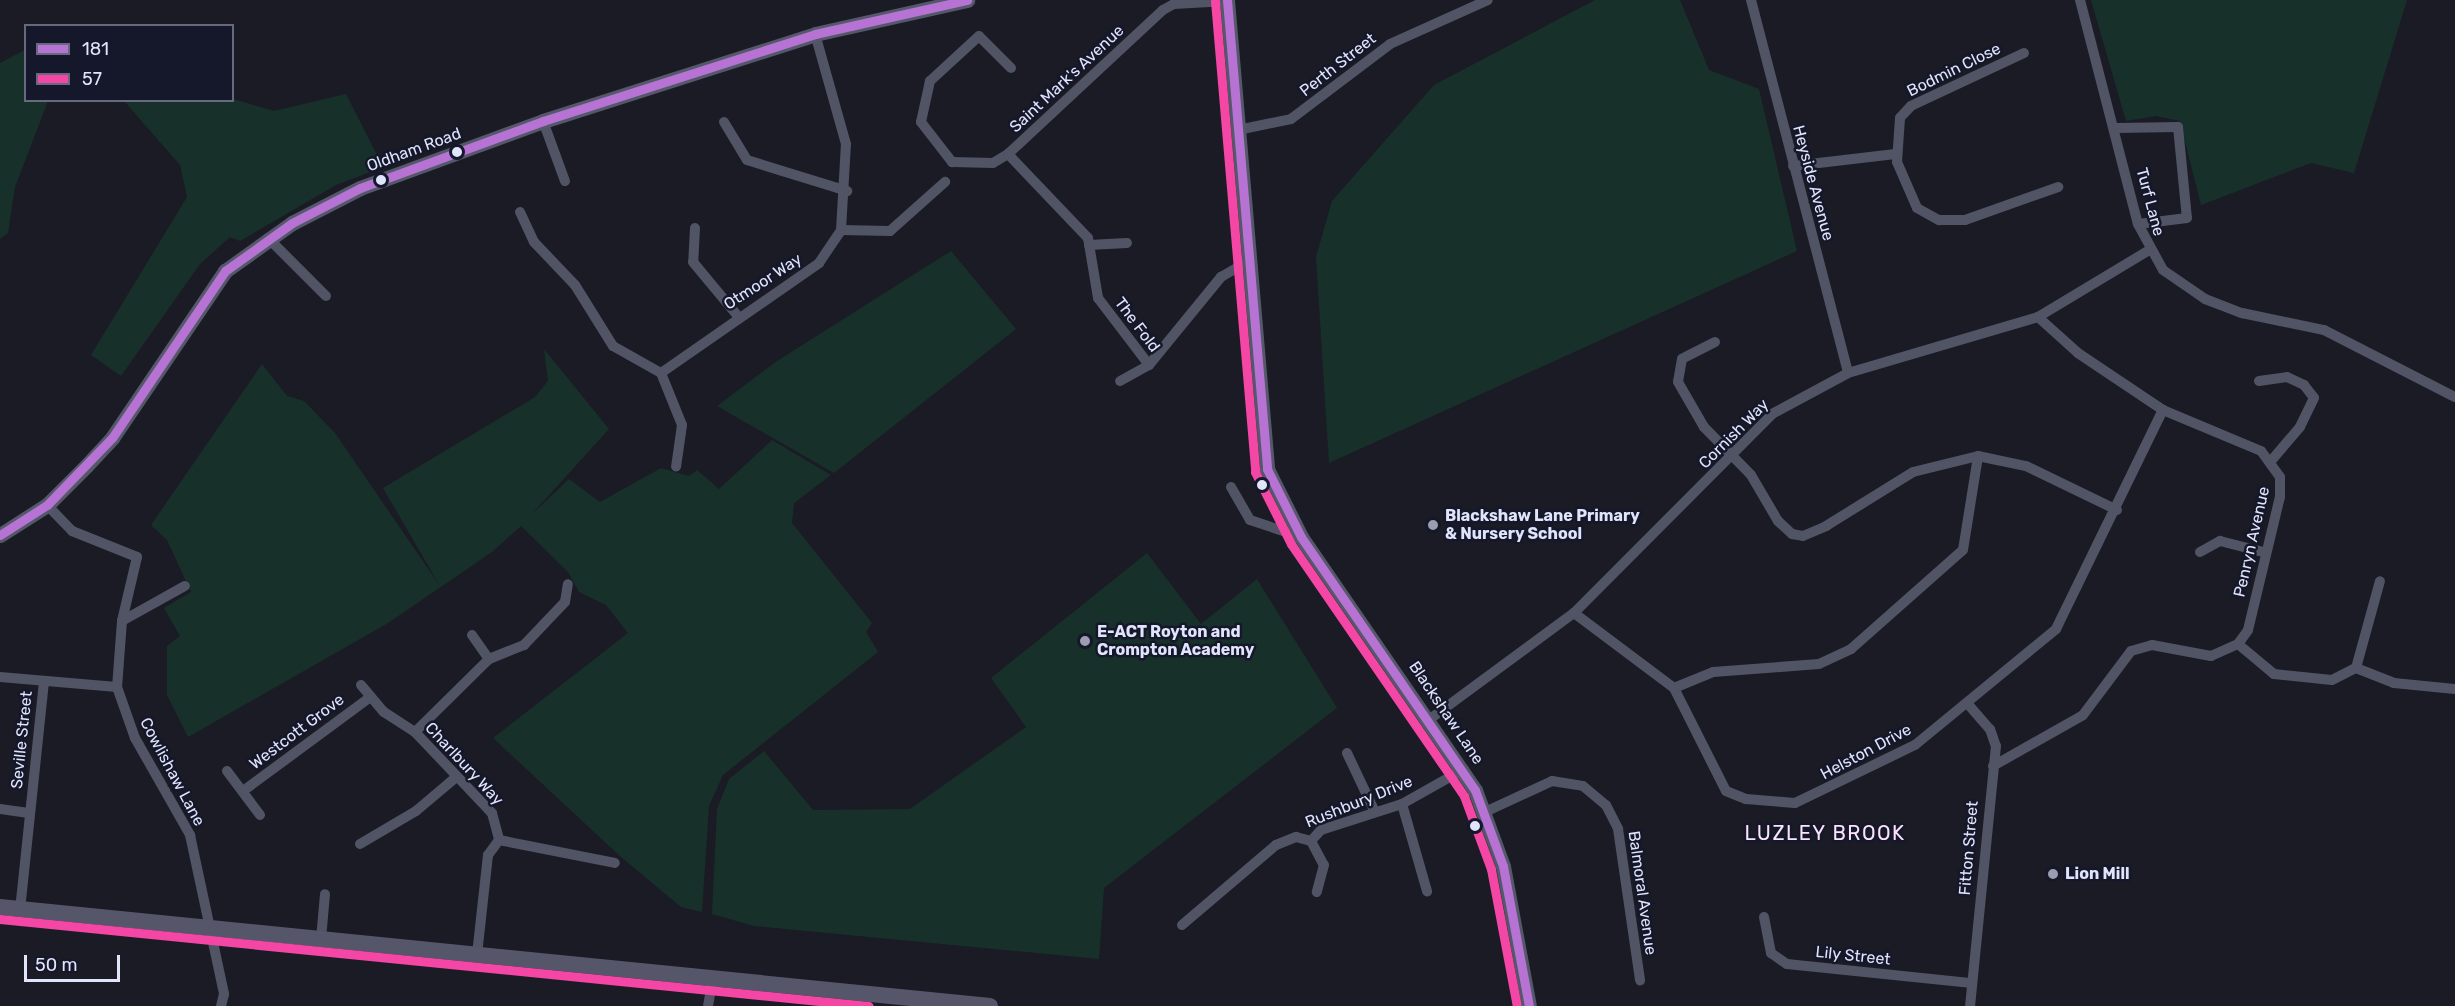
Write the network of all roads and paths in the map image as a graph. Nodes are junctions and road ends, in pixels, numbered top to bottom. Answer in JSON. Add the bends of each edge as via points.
{"nodes":[{"id":1,"x":967,"y":0,"type":"edge"},
{"id":2,"x":1227,"y":0,"type":"edge"},
{"id":3,"x":1488,"y":0,"type":"edge"},
{"id":4,"x":1751,"y":0,"type":"edge"},
{"id":5,"x":2080,"y":0,"type":"edge"},
{"id":6,"x":925,"y":4,"type":"edge"},
{"id":7,"x":815,"y":34,"type":"junction"},
{"id":8,"x":2024,"y":53,"type":"dead end"},
{"id":9,"x":1011,"y":68,"type":"dead end"},
{"id":10,"x":543,"y":121,"type":"junction"},
{"id":11,"x":724,"y":122,"type":"dead end"},
{"id":12,"x":2117,"y":128,"type":"junction"},
{"id":13,"x":1238,"y":130,"type":"junction"},
{"id":14,"x":1008,"y":154,"type":"junction"},
{"id":15,"x":1895,"y":154,"type":"junction"},
{"id":16,"x":1793,"y":166,"type":"junction"},
{"id":17,"x":565,"y":181,"type":"dead end"},
{"id":18,"x":945,"y":182,"type":"dead end"},
{"id":19,"x":2058,"y":187,"type":"dead end"},
{"id":20,"x":847,"y":190,"type":"junction"},
{"id":21,"x":520,"y":212,"type":"dead end"},
{"id":22,"x":2138,"y":224,"type":"junction"},
{"id":23,"x":695,"y":228,"type":"dead end"},
{"id":24,"x":841,"y":230,"type":"junction"},
{"id":25,"x":268,"y":238,"type":"junction"},
{"id":26,"x":1089,"y":242,"type":"junction"},
{"id":27,"x":1127,"y":243,"type":"dead end"},
{"id":28,"x":2148,"y":251,"type":"junction"},
{"id":29,"x":1250,"y":260,"type":"junction"},
{"id":30,"x":326,"y":296,"type":"dead end"},
{"id":31,"x":737,"y":315,"type":"junction"},
{"id":32,"x":2038,"y":317,"type":"junction"},
{"id":33,"x":1715,"y":342,"type":"dead end"},
{"id":34,"x":1149,"y":365,"type":"junction"},
{"id":35,"x":661,"y":373,"type":"junction"},
{"id":36,"x":1848,"y":373,"type":"junction"},
{"id":37,"x":1120,"y":381,"type":"dead end"},
{"id":38,"x":2259,"y":381,"type":"dead end"},
{"id":39,"x":2455,"y":398,"type":"edge"},
{"id":40,"x":2163,"y":410,"type":"junction"},
{"id":41,"x":1731,"y":454,"type":"junction"},
{"id":42,"x":1978,"y":456,"type":"junction"},
{"id":43,"x":2271,"y":461,"type":"junction"},
{"id":44,"x":676,"y":467,"type":"dead end"},
{"id":45,"x":1231,"y":487,"type":"dead end"},
{"id":46,"x":46,"y":505,"type":"junction"},
{"id":47,"x":2117,"y":510,"type":"junction"},
{"id":48,"x":0,"y":535,"type":"edge"},
{"id":49,"x":1301,"y":537,"type":"junction"},
{"id":50,"x":2200,"y":552,"type":"dead end"},
{"id":51,"x":2263,"y":552,"type":"junction"},
{"id":52,"x":2380,"y":580,"type":"dead end"},
{"id":53,"x":568,"y":584,"type":"dead end"},
{"id":54,"x":185,"y":586,"type":"dead end"},
{"id":55,"x":1574,"y":613,"type":"junction"},
{"id":56,"x":122,"y":621,"type":"junction"},
{"id":57,"x":472,"y":635,"type":"dead end"},
{"id":58,"x":2238,"y":644,"type":"junction"},
{"id":59,"x":489,"y":659,"type":"junction"},
{"id":60,"x":2356,"y":668,"type":"junction"},
{"id":61,"x":0,"y":677,"type":"edge"},
{"id":62,"x":44,"y":682,"type":"junction"},
{"id":63,"x":361,"y":685,"type":"dead end"},
{"id":64,"x":117,"y":687,"type":"junction"},
{"id":65,"x":1674,"y":688,"type":"junction"},
{"id":66,"x":2455,"y":689,"type":"edge"},
{"id":67,"x":369,"y":698,"type":"junction"},
{"id":68,"x":1967,"y":703,"type":"junction"},
{"id":69,"x":1430,"y":719,"type":"junction"},
{"id":70,"x":415,"y":732,"type":"junction"},
{"id":71,"x":1347,"y":753,"type":"dead end"},
{"id":72,"x":1993,"y":766,"type":"junction"},
{"id":73,"x":1464,"y":769,"type":"junction"},
{"id":74,"x":227,"y":771,"type":"dead end"},
{"id":75,"x":455,"y":778,"type":"junction"},
{"id":76,"x":243,"y":791,"type":"junction"},
{"id":77,"x":1402,"y":804,"type":"junction"},
{"id":78,"x":0,"y":809,"type":"edge"},
{"id":79,"x":1374,"y":810,"type":"junction"},
{"id":80,"x":1485,"y":812,"type":"junction"},
{"id":81,"x":29,"y":813,"type":"junction"},
{"id":82,"x":260,"y":815,"type":"dead end"},
{"id":83,"x":500,"y":840,"type":"junction"},
{"id":84,"x":1311,"y":841,"type":"junction"},
{"id":85,"x":360,"y":844,"type":"dead end"},
{"id":86,"x":615,"y":863,"type":"dead end"},
{"id":87,"x":1427,"y":891,"type":"dead end"},
{"id":88,"x":1317,"y":892,"type":"dead end"},
{"id":89,"x":325,"y":894,"type":"dead end"},
{"id":90,"x":0,"y":907,"type":"edge"},
{"id":91,"x":20,"y":910,"type":"junction"},
{"id":92,"x":1764,"y":917,"type":"dead end"},
{"id":93,"x":1182,"y":925,"type":"dead end"},
{"id":94,"x":211,"y":928,"type":"junction"},
{"id":95,"x":321,"y":939,"type":"junction"},
{"id":96,"x":477,"y":955,"type":"junction"},
{"id":97,"x":713,"y":978,"type":"junction"},
{"id":98,"x":1640,"y":980,"type":"dead end"},
{"id":99,"x":1972,"y":983,"type":"junction"},
{"id":100,"x":221,"y":1006,"type":"edge"},
{"id":101,"x":708,"y":1006,"type":"edge"},
{"id":102,"x":990,"y":1006,"type":"edge"},
{"id":103,"x":1529,"y":1006,"type":"edge"},
{"id":104,"x":1970,"y":1006,"type":"edge"}],
"edges":[{"from":1,"to":6,"type":"main road","name":"Oldham Road"},
{"from":2,"to":13,"type":"main road"},
{"from":2,"to":14,"type":"street","name":"Saint Mark's Avenue","via":[[1174,4],[1163,10]]},
{"from":3,"to":13,"type":"street","name":"Perth Street","via":[[1390,44],[1291,119]]},
{"from":4,"to":16,"type":"street","name":"Heyside Avenue"},
{"from":5,"to":12,"type":"street","name":"Turf Lane"},
{"from":6,"to":7,"type":"main road","name":"Oldham Road"},
{"from":7,"to":10,"type":"main road","name":"Oldham Road"},
{"from":7,"to":20,"type":"street","name":"Otmoor Way","via":[[846,144]]},
{"from":8,"to":15,"type":"street","name":"Bodmin Close","via":[[1911,106],[1900,118]]},
{"from":9,"to":14,"type":"street","name":"Saint Mark's Avenue","via":[[980,36],[930,81],[919,113],[952,162],[993,163]]},
{"from":10,"to":17,"type":"street"},
{"from":10,"to":25,"type":"main road","name":"Oldham Road","via":[[360,188]]},
{"from":11,"to":20,"type":"street","via":[[747,160]]},
{"from":12,"to":22,"type":"street","name":"Turf Lane"},
{"from":12,"to":22,"type":"street","via":[[2178,127],[2187,218]]},
{"from":13,"to":29,"type":"main road"},
{"from":14,"to":26,"type":"street"},
{"from":15,"to":16,"type":"street"},
{"from":15,"to":19,"type":"street","via":[[1917,208],[1939,220],[1965,220]]},
{"from":16,"to":36,"type":"street","name":"Heyside Avenue"},
{"from":18,"to":24,"type":"street","via":[[891,231]]},
{"from":20,"to":24,"type":"street","name":"Otmoor Way"},
{"from":21,"to":35,"type":"street","via":[[534,242],[575,285],[613,346]]},
{"from":22,"to":28,"type":"street","name":"Turf Lane"},
{"from":23,"to":31,"type":"street","via":[[693,262]]},
{"from":24,"to":31,"type":"street","name":"Otmoor Way","via":[[819,264]]},
{"from":25,"to":30,"type":"street"},
{"from":25,"to":46,"type":"main road","name":"Oldham Road","via":[[225,271],[112,438]]},
{"from":26,"to":27,"type":"street"},
{"from":26,"to":34,"type":"street","name":"The Fold","via":[[1098,298]]},
{"from":28,"to":32,"type":"street","name":"Cornish Way"},
{"from":28,"to":39,"type":"street","name":"Turf Lane","via":[[2163,270],[2205,299],[2242,313],[2324,330]]},
{"from":29,"to":34,"type":"street","via":[[1221,277]]},
{"from":29,"to":49,"type":"main road","name":"Blackshaw Lane","via":[[1267,469]]},
{"from":31,"to":35,"type":"street","name":"Otmoor Way"},
{"from":32,"to":36,"type":"street","name":"Cornish Way"},
{"from":32,"to":40,"type":"street","via":[[2078,353]]},
{"from":33,"to":41,"type":"street","via":[[1682,359],[1676,374],[1704,427]]},
{"from":34,"to":37,"type":"street","name":"The Fold"},
{"from":35,"to":44,"type":"street","via":[[682,425]]},
{"from":36,"to":41,"type":"street","name":"Cornish Way","via":[[1772,414]]},
{"from":38,"to":43,"type":"street","via":[[2287,377],[2304,385],[2314,398],[2300,427]]},
{"from":40,"to":43,"type":"street","via":[[2261,451]]},
{"from":40,"to":47,"type":"street","name":"Helston Drive"},
{"from":41,"to":42,"type":"street","via":[[1783,528],[1803,536],[1913,472]]},
{"from":41,"to":55,"type":"street","name":"Cornish Way"},
{"from":42,"to":47,"type":"street","via":[[2026,466]]},
{"from":42,"to":65,"type":"street","via":[[1963,550],[1851,649],[1819,664],[1713,672]]},
{"from":43,"to":51,"type":"street","name":"Penryn Avenue","via":[[2281,486]]},
{"from":45,"to":49,"type":"street","via":[[1250,520]]},
{"from":46,"to":48,"type":"main road","name":"Oldham Road"},
{"from":46,"to":56,"type":"street","name":"Cowlishaw Lane","via":[[72,531],[137,557]]},
{"from":47,"to":68,"type":"street","name":"Helston Drive","via":[[2056,629]]},
{"from":49,"to":69,"type":"main road","name":"Blackshaw Lane"},
{"from":50,"to":51,"type":"street","via":[[2220,541]]},
{"from":51,"to":58,"type":"street","name":"Penryn Avenue","via":[[2248,630]]},
{"from":52,"to":60,"type":"street"},
{"from":53,"to":59,"type":"street","via":[[566,602],[524,645]]},
{"from":54,"to":56,"type":"street"},
{"from":55,"to":65,"type":"street","name":"Helston Drive"},
{"from":55,"to":69,"type":"street","name":"Cornish Way"},
{"from":56,"to":64,"type":"street","name":"Cowlishaw Lane"},
{"from":57,"to":59,"type":"street"},
{"from":58,"to":60,"type":"street","via":[[2274,674],[2332,681]]},
{"from":58,"to":72,"type":"street","via":[[2211,656],[2152,645],[2131,651],[2082,715]]},
{"from":59,"to":70,"type":"street"},
{"from":60,"to":66,"type":"street","via":[[2394,683]]},
{"from":61,"to":62,"type":"street"},
{"from":62,"to":64,"type":"street"},
{"from":62,"to":81,"type":"street","name":"Seville Street"},
{"from":63,"to":67,"type":"street","name":"Charlbury Way"},
{"from":64,"to":94,"type":"street","name":"Cowlishaw Lane","via":[[135,738],[189,835]]},
{"from":65,"to":68,"type":"street","name":"Helston Drive","via":[[1726,791],[1780,804],[1819,794],[1915,745]]},
{"from":67,"to":70,"type":"street","name":"Charlbury Way"},
{"from":67,"to":76,"type":"street","name":"Westcott Grove"},
{"from":68,"to":72,"type":"street","name":"Fitton Street","via":[[1990,729],[1996,746]]},
{"from":69,"to":73,"type":"main road","name":"Blackshaw Lane"},
{"from":70,"to":75,"type":"street","name":"Charlbury Way"},
{"from":71,"to":79,"type":"street"},
{"from":72,"to":99,"type":"street","name":"Fitton Street"},
{"from":73,"to":77,"type":"street","name":"Rushbury Drive"},
{"from":73,"to":80,"type":"main road","name":"Blackshaw Lane"},
{"from":74,"to":76,"type":"street","name":"Westcott Grove"},
{"from":75,"to":83,"type":"street","name":"Charlbury Way","via":[[492,813]]},
{"from":75,"to":85,"type":"street","via":[[416,811]]},
{"from":76,"to":82,"type":"street","name":"Westcott Grove"},
{"from":77,"to":79,"type":"street","name":"Rushbury Drive"},
{"from":77,"to":87,"type":"street"},
{"from":78,"to":81,"type":"street"},
{"from":79,"to":84,"type":"street","name":"Rushbury Drive","via":[[1321,830]]},
{"from":80,"to":98,"type":"street","name":"Balmoral Avenue","via":[[1552,782],[1583,786],[1606,806],[1618,829]]},
{"from":80,"to":103,"type":"main road","name":"Blackshaw Lane","via":[[1503,867]]},
{"from":81,"to":91,"type":"street","name":"Seville Street"},
{"from":83,"to":86,"type":"street"},
{"from":83,"to":96,"type":"street","via":[[488,855]]},
{"from":84,"to":88,"type":"street","via":[[1324,865]]},
{"from":84,"to":93,"type":"street","name":"Rushbury Drive","via":[[1296,837],[1276,845]]},
{"from":89,"to":95,"type":"street"},
{"from":90,"to":91,"type":"main road"},
{"from":91,"to":94,"type":"main road"},
{"from":92,"to":99,"type":"street","name":"Lily Street","via":[[1771,953],[1787,964]]},
{"from":94,"to":95,"type":"main road"},
{"from":94,"to":100,"type":"street","name":"Cowlishaw Lane","via":[[224,994]]},
{"from":95,"to":96,"type":"main road"},
{"from":96,"to":97,"type":"main road"},
{"from":97,"to":101,"type":"street"},
{"from":97,"to":102,"type":"main road"},
{"from":99,"to":104,"type":"street","name":"Fitton Street"}]}
